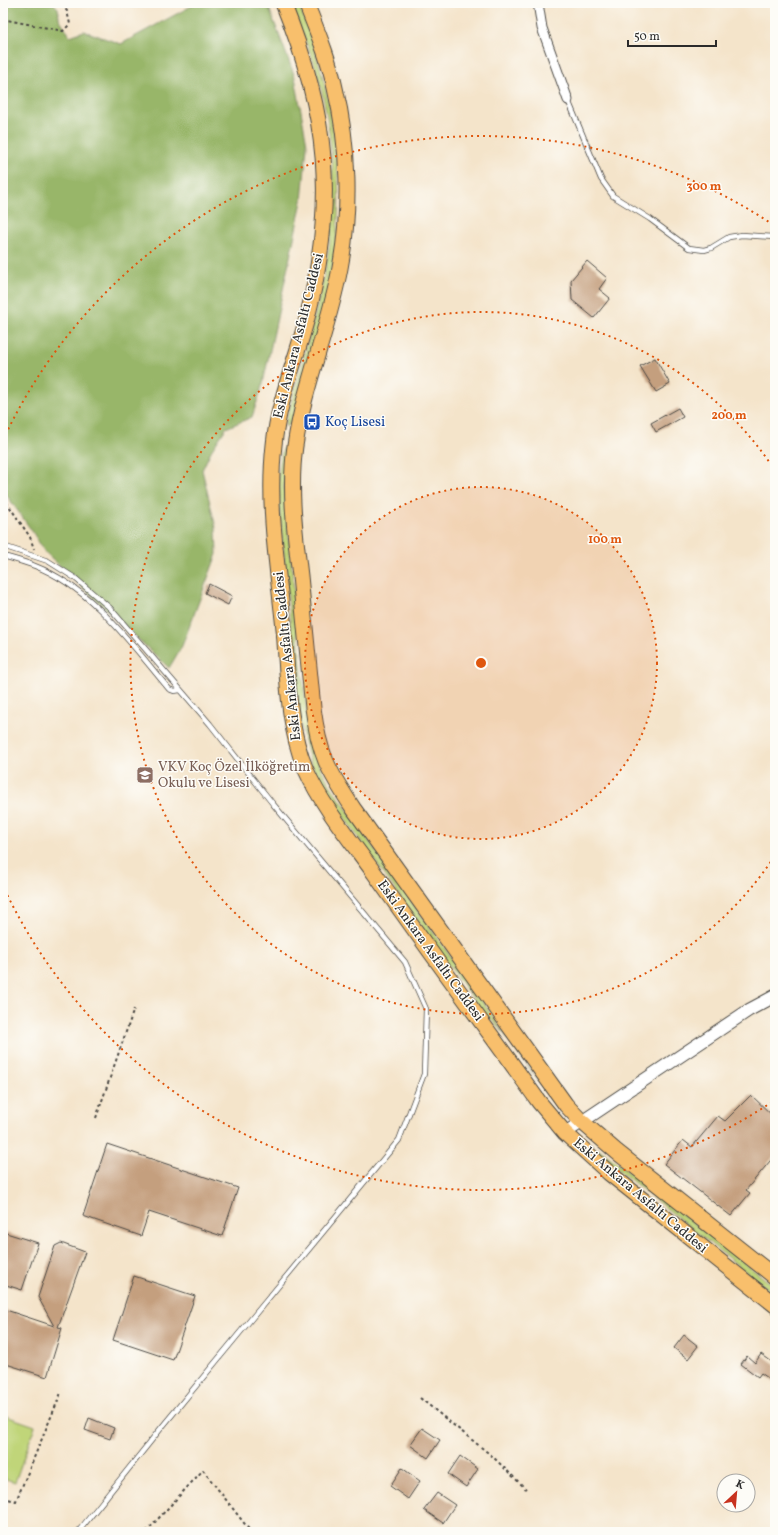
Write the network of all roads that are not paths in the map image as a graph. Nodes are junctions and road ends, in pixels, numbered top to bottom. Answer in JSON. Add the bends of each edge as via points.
{"nodes":[{"id":1,"x":283,"y":3,"type":"edge"},
{"id":2,"x":307,"y":3,"type":"edge"},
{"id":3,"x":538,"y":3,"type":"edge"},
{"id":4,"x":568,"y":100,"type":"joint"},
{"id":5,"x":775,"y":232,"type":"edge"},
{"id":6,"x":774,"y":237,"type":"edge"},
{"id":7,"x":3,"y":546,"type":"edge"},
{"id":8,"x":3,"y":556,"type":"edge"},
{"id":9,"x":180,"y":690,"type":"junction"},
{"id":10,"x":775,"y":996,"type":"edge"},
{"id":11,"x":581,"y":1121,"type":"junction"},
{"id":12,"x":565,"y":1133,"type":"junction"},
{"id":13,"x":775,"y":1278,"type":"edge"},
{"id":14,"x":775,"y":1305,"type":"edge"},
{"id":15,"x":78,"y":1532,"type":"edge"}],
"edges":[{"from":1,"to":12,"type":"main road","name":"Eski Ankara Asfaltı Caddesi","via":[[304,58],[316,104],[325,186],[321,251],[276,429],[271,476],[290,706],[296,742],[305,768],[322,798],[539,1102]]},
{"from":2,"to":11,"type":"main road","name":"Eski Ankara Asfaltı Caddesi","via":[[335,86],[341,116],[346,175],[345,232],[340,267],[298,432],[293,470],[292,498],[317,737],[330,772],[353,808],[566,1106]]},
{"from":3,"to":4,"type":"street","via":[[542,28]]},
{"from":4,"to":6,"type":"lane","via":[[601,179],[613,196],[689,248],[711,248],[729,237],[742,235]]},
{"from":5,"to":6,"type":"lane"},
{"from":7,"to":9,"type":"lane","via":[[48,561],[92,591],[134,635]]},
{"from":8,"to":9,"type":"lane","via":[[36,566],[78,591],[106,616],[169,689]]},
{"from":9,"to":15,"type":"lane","via":[[405,962],[426,1009],[424,1074],[399,1140]]},
{"from":10,"to":11,"type":"street"},
{"from":11,"to":12,"type":"street"},
{"from":11,"to":13,"type":"main road","name":"Eski Ankara Asfaltı Caddesi"},
{"from":12,"to":14,"type":"main road","name":"Eski Ankara Asfaltı Caddesi","via":[[608,1174]]}]}
